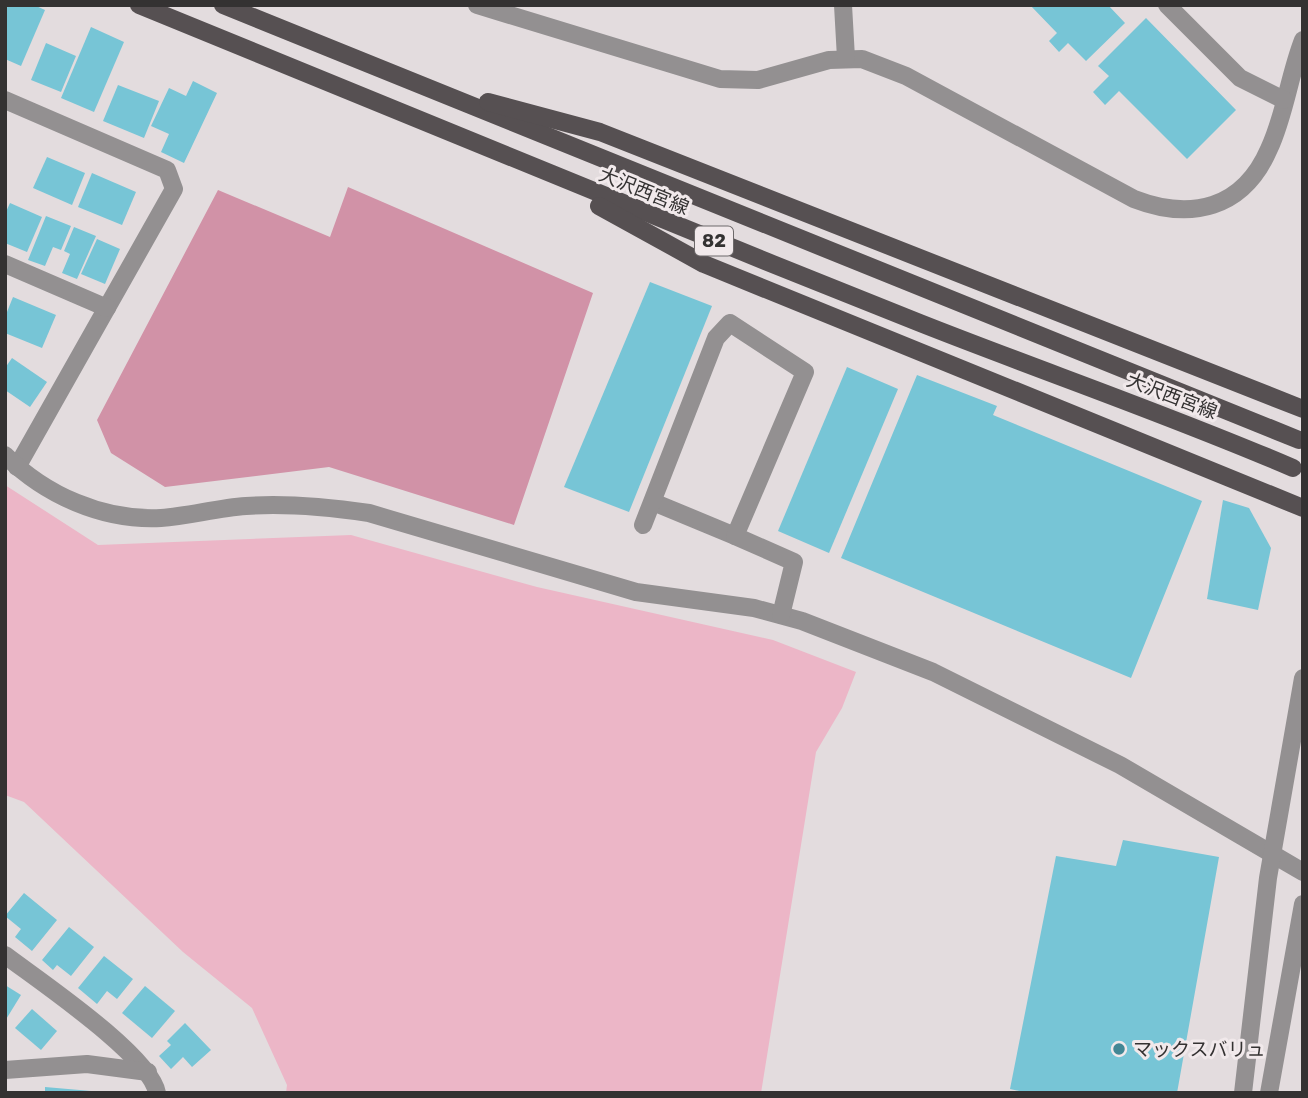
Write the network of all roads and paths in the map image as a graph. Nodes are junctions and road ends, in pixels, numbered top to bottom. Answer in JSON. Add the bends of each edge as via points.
{"nodes":[{"id":1,"x":139,"y":5,"type":"edge"},
{"id":2,"x":223,"y":5,"type":"edge"},
{"id":3,"x":477,"y":5,"type":"edge"},
{"id":4,"x":843,"y":5,"type":"edge"},
{"id":5,"x":1167,"y":5,"type":"edge"},
{"id":6,"x":1303,"y":40,"type":"edge"},
{"id":7,"x":846,"y":58,"type":"junction"},
{"id":8,"x":420,"y":85,"type":"junction"},
{"id":9,"x":5,"y":100,"type":"edge"},
{"id":10,"x":1284,"y":100,"type":"junction"},
{"id":11,"x":534,"y":170,"type":"junction"},
{"id":12,"x":5,"y":264,"type":"edge"},
{"id":13,"x":107,"y":308,"type":"junction"},
{"id":14,"x":1303,"y":409,"type":"edge"},
{"id":15,"x":1299,"y":440,"type":"dead end"},
{"id":16,"x":11,"y":461,"type":"edge"},
{"id":17,"x":1293,"y":468,"type":"dead end"},
{"id":18,"x":653,"y":502,"type":"junction"},
{"id":19,"x":1303,"y":508,"type":"edge"},
{"id":20,"x":643,"y":525,"type":"dead end"},
{"id":21,"x":735,"y":536,"type":"junction"},
{"id":22,"x":781,"y":615,"type":"junction"},
{"id":23,"x":1303,"y":678,"type":"edge"},
{"id":24,"x":1303,"y":872,"type":"edge"},
{"id":25,"x":1303,"y":904,"type":"edge"},
{"id":26,"x":5,"y":955,"type":"edge"},
{"id":27,"x":5,"y":1070,"type":"edge"},
{"id":28,"x":148,"y":1072,"type":"junction"},
{"id":29,"x":157,"y":1093,"type":"edge"},
{"id":30,"x":1243,"y":1093,"type":"edge"},
{"id":31,"x":1269,"y":1093,"type":"edge"}],
"edges":[{"from":1,"to":11,"type":"main road","name":"大沢西宮線","number":"82"},
{"from":2,"to":8,"type":"main road","name":"大沢西宮線","number":"82"},
{"from":3,"to":7,"type":"street","via":[[720,79],[758,80]]},
{"from":4,"to":7,"type":"street"},
{"from":5,"to":10,"type":"street","via":[[1240,78]]},
{"from":6,"to":10,"type":"street"},
{"from":7,"to":10,"type":"street","via":[[862,59],[906,76],[1134,199],[1180,210],[1221,204],[1251,180],[1270,147]]},
{"from":8,"to":14,"type":"main road","via":[[600,132]]},
{"from":8,"to":15,"type":"main road","name":"大沢西宮線","number":"82"},
{"from":9,"to":13,"type":"street","via":[[166,170],[174,189]]},
{"from":11,"to":17,"type":"main road","name":"大沢西宮線","number":"82"},
{"from":11,"to":19,"type":"main road","via":[[704,264]]},
{"from":12,"to":13,"type":"street"},
{"from":13,"to":16,"type":"street"},
{"from":16,"to":22,"type":"street","via":[[46,489],[99,511],[158,518],[245,506],[323,506],[369,513],[636,592]]},
{"from":18,"to":20,"type":"street"},
{"from":18,"to":21,"type":"street"},
{"from":18,"to":21,"type":"street","via":[[716,338],[730,323],[805,372]]},
{"from":21,"to":22,"type":"street","via":[[793,562]]},
{"from":22,"to":24,"type":"street","via":[[933,673],[1120,765]]},
{"from":23,"to":30,"type":"street","via":[[1268,878]]},
{"from":25,"to":31,"type":"street"},
{"from":26,"to":28,"type":"street"},
{"from":27,"to":28,"type":"street","via":[[87,1064]]},
{"from":28,"to":29,"type":"street"}]}
